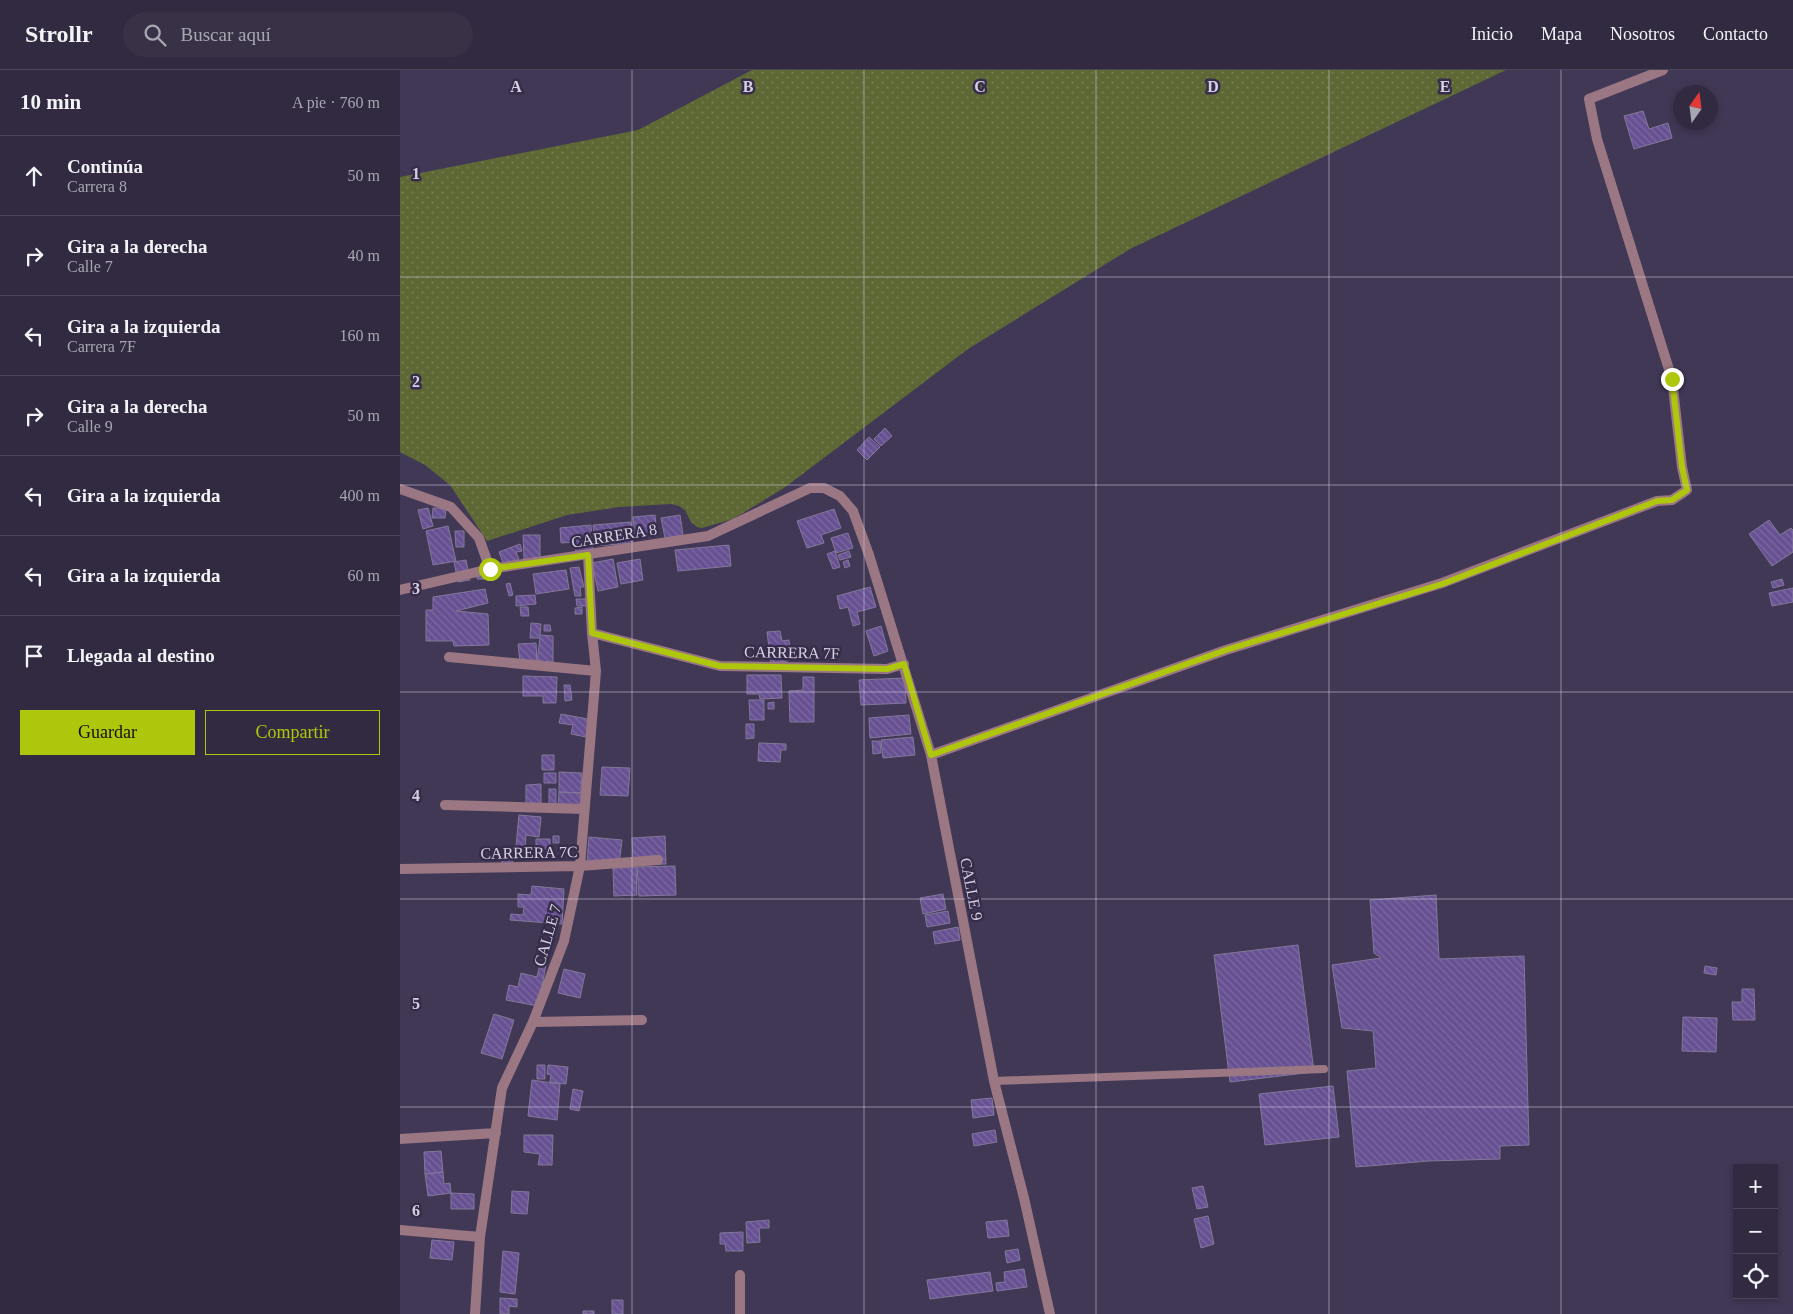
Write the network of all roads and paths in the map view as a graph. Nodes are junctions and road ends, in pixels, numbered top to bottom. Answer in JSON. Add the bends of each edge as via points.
{"nodes":[{"id":1,"x":1663,"y":70,"type":"edge"},
{"id":2,"x":824,"y":488,"type":"joint"},
{"id":3,"x":400,"y":489,"type":"edge"},
{"id":4,"x":588,"y":555,"type":"junction"},
{"id":5,"x":490,"y":569,"type":"junction"},
{"id":6,"x":400,"y":590,"type":"edge"},
{"id":7,"x":592,"y":633,"type":"junction"},
{"id":8,"x":449,"y":657,"type":"dead end"},
{"id":9,"x":904,"y":664,"type":"junction"},
{"id":10,"x":596,"y":671,"type":"junction"},
{"id":11,"x":931,"y":755,"type":"junction"},
{"id":12,"x":445,"y":805,"type":"dead end"},
{"id":13,"x":584,"y":809,"type":"junction"},
{"id":14,"x":658,"y":860,"type":"dead end"},
{"id":15,"x":580,"y":866,"type":"junction"},
{"id":16,"x":400,"y":869,"type":"edge"},
{"id":17,"x":642,"y":1020,"type":"dead end"},
{"id":18,"x":533,"y":1022,"type":"junction"},
{"id":19,"x":1324,"y":1069,"type":"dead end"},
{"id":20,"x":994,"y":1081,"type":"junction"},
{"id":21,"x":496,"y":1133,"type":"junction"},
{"id":22,"x":400,"y":1139,"type":"edge"},
{"id":23,"x":400,"y":1230,"type":"edge"},
{"id":24,"x":480,"y":1237,"type":"junction"},
{"id":25,"x":740,"y":1275,"type":"dead end"},
{"id":26,"x":475,"y":1314,"type":"edge"},
{"id":27,"x":740,"y":1314,"type":"edge"},
{"id":28,"x":1050,"y":1314,"type":"edge"}],
"edges":[{"from":1,"to":11,"type":"street","via":[[1589,99],[1597,139],[1672,379],[1687,490],[1672,500],[1657,501],[1442,584],[1226,650]]},
{"from":2,"to":4,"type":"street","name":"CARRERA 8","via":[[810,488],[708,536]]},
{"from":2,"to":9,"type":"street","name":"CALLE 9","via":[[840,496],[853,512]]},
{"from":3,"to":5,"type":"street","via":[[451,508],[479,538]]},
{"from":4,"to":5,"type":"street","name":"CARRERA 8"},
{"from":4,"to":7,"type":"street","name":"CALLE 7"},
{"from":5,"to":6,"type":"street","name":"CARRERA 8"},
{"from":7,"to":9,"type":"street","name":"CARRERA 7F","via":[[720,666],[887,669]]},
{"from":7,"to":10,"type":"street","name":"CALLE 7"},
{"from":8,"to":10,"type":"street"},
{"from":9,"to":11,"type":"street","name":"CALLE 9"},
{"from":10,"to":13,"type":"street","name":"CALLE 7"},
{"from":11,"to":20,"type":"street","name":"CALLE 9"},
{"from":12,"to":13,"type":"street"},
{"from":13,"to":15,"type":"street","name":"CALLE 7"},
{"from":14,"to":15,"type":"street","name":"CARRERA 7C"},
{"from":15,"to":16,"type":"street","name":"CARRERA 7C"},
{"from":15,"to":18,"type":"street","name":"CALLE 7","via":[[564,941]]},
{"from":17,"to":18,"type":"street"},
{"from":18,"to":21,"type":"street","name":"CALLE 7","via":[[502,1088]]},
{"from":19,"to":20,"type":"lane"},
{"from":20,"to":28,"type":"street","name":"CALLE 9"},
{"from":21,"to":22,"type":"street"},
{"from":21,"to":24,"type":"street","name":"CALLE 7"},
{"from":23,"to":24,"type":"street"},
{"from":24,"to":26,"type":"street","name":"CALLE 7"},
{"from":25,"to":27,"type":"street"}]}
